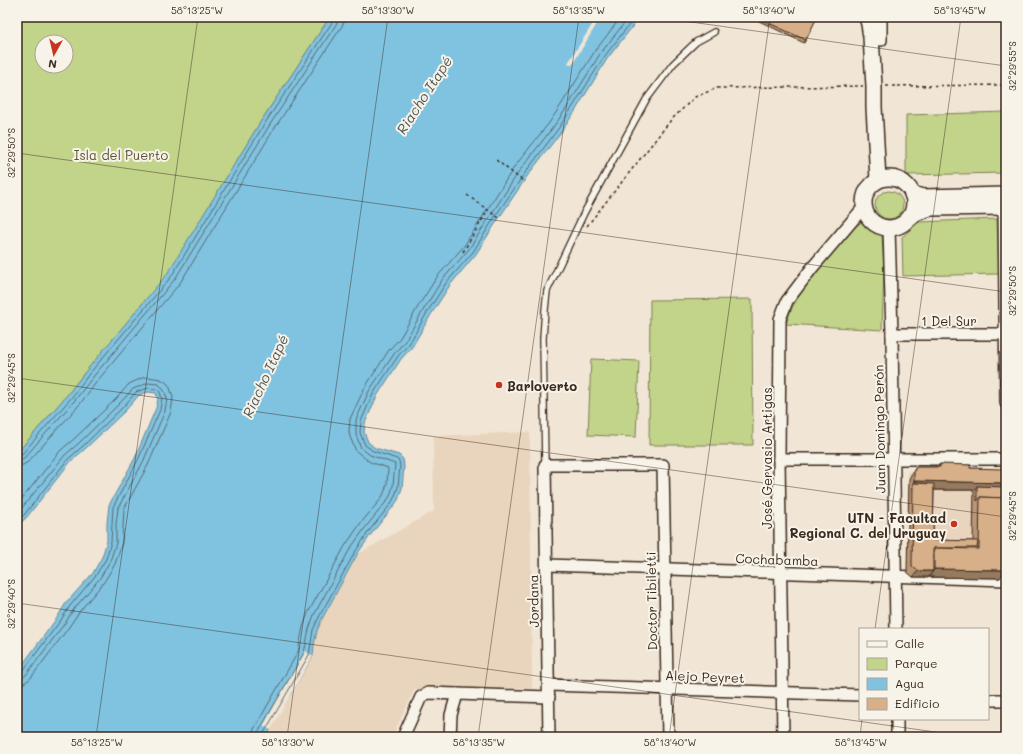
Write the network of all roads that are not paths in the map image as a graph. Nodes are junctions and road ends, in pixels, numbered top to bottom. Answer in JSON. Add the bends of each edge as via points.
{"nodes":[{"id":1,"x":867,"y":17,"type":"edge"},
{"id":2,"x":877,"y":17,"type":"edge"},
{"id":3,"x":881,"y":17,"type":"edge"},
{"id":4,"x":714,"y":32,"type":"dead end"},
{"id":5,"x":881,"y":40,"type":"junction"},
{"id":6,"x":878,"y":86,"type":"junction"},
{"id":7,"x":882,"y":179,"type":"junction"},
{"id":8,"x":912,"y":194,"type":"junction"},
{"id":9,"x":1005,"y":203,"type":"edge"},
{"id":10,"x":863,"y":208,"type":"junction"},
{"id":11,"x":908,"y":219,"type":"junction"},
{"id":12,"x":889,"y":228,"type":"junction"},
{"id":13,"x":892,"y":334,"type":"junction"},
{"id":14,"x":1005,"y":334,"type":"edge"},
{"id":15,"x":1006,"y":403,"type":"edge"},
{"id":16,"x":893,"y":458,"type":"junction"},
{"id":17,"x":779,"y":459,"type":"junction"},
{"id":18,"x":1006,"y":459,"type":"edge"},
{"id":19,"x":545,"y":465,"type":"junction"},
{"id":20,"x":547,"y":565,"type":"junction"},
{"id":21,"x":665,"y":569,"type":"junction"},
{"id":22,"x":780,"y":573,"type":"junction"},
{"id":23,"x":895,"y":577,"type":"junction"},
{"id":24,"x":1006,"y":580,"type":"edge"},
{"id":25,"x":896,"y":628,"type":"edge"},
{"id":26,"x":549,"y":685,"type":"junction"},
{"id":27,"x":667,"y":689,"type":"junction"},
{"id":28,"x":782,"y":693,"type":"junction"},
{"id":29,"x":457,"y":694,"type":"junction"},
{"id":30,"x":859,"y":695,"type":"edge"},
{"id":31,"x":549,"y":698,"type":"junction"},
{"id":32,"x":989,"y":700,"type":"edge"},
{"id":33,"x":1006,"y":700,"type":"edge"},
{"id":34,"x":897,"y":720,"type":"edge"},
{"id":35,"x":403,"y":737,"type":"edge"},
{"id":36,"x":450,"y":737,"type":"edge"},
{"id":37,"x":549,"y":737,"type":"edge"},
{"id":38,"x":668,"y":737,"type":"edge"},
{"id":39,"x":783,"y":737,"type":"edge"},
{"id":40,"x":897,"y":737,"type":"edge"}],
"edges":[{"from":1,"to":6,"type":"main road"},
{"from":2,"to":5,"type":"main road"},
{"from":3,"to":5,"type":"street"},
{"from":4,"to":19,"type":"lane","via":[[696,42],[672,64],[646,100],[584,213],[548,291],[543,338]]},
{"from":5,"to":6,"type":"main road"},
{"from":6,"to":7,"type":"main road"},
{"from":7,"to":8,"type":"main road","via":[[894,178],[902,181]]},
{"from":7,"to":10,"type":"main road","via":[[866,191]]},
{"from":8,"to":9,"type":"main road"},
{"from":8,"to":11,"type":"main road","via":[[914,207]]},
{"from":9,"to":11,"type":"main road","via":[[930,208]]},
{"from":9,"to":14,"type":"street"},
{"from":10,"to":12,"type":"main road","via":[[875,225]]},
{"from":10,"to":17,"type":"street","name":"José Gervasio Artigas","via":[[787,301],[780,319]]},
{"from":11,"to":12,"type":"main road","via":[[903,224]]},
{"from":12,"to":13,"type":"street","name":"Juan Domingo Perón"},
{"from":13,"to":14,"type":"street","name":"1 Del Sur"},
{"from":13,"to":16,"type":"street","name":"Juan Domingo Perón"},
{"from":14,"to":15,"type":"street"},
{"from":16,"to":17,"type":"street"},
{"from":16,"to":18,"type":"street"},
{"from":16,"to":23,"type":"street","name":"Juan Domingo Perón"},
{"from":17,"to":22,"type":"street","name":"José Gervasio Artigas"},
{"from":19,"to":20,"type":"street","name":"Jordana"},
{"from":19,"to":21,"type":"street","name":"Doctor Tibiletti","via":[[663,465]]},
{"from":20,"to":21,"type":"street","name":"Cochabamba"},
{"from":20,"to":26,"type":"street","name":"Jordana"},
{"from":21,"to":22,"type":"street","name":"Cochabamba"},
{"from":21,"to":27,"type":"street","name":"Doctor Tibiletti"},
{"from":22,"to":23,"type":"street","name":"Cochabamba"},
{"from":22,"to":28,"type":"street","name":"José Gervasio Artigas"},
{"from":23,"to":24,"type":"street","name":"Cochabamba"},
{"from":23,"to":25,"type":"street","name":"Juan Domingo Perón"},
{"from":26,"to":27,"type":"street","name":"Alejo Peyret"},
{"from":26,"to":31,"type":"street","name":"Jordana"},
{"from":27,"to":28,"type":"street","name":"Alejo Peyret"},
{"from":27,"to":38,"type":"street","name":"Doctor Tibiletti"},
{"from":28,"to":30,"type":"street","name":"Alejo Peyret"},
{"from":28,"to":39,"type":"street","name":"José Gervasio Artigas"},
{"from":29,"to":31,"type":"street"},
{"from":29,"to":35,"type":"street","via":[[428,693],[421,697]]},
{"from":29,"to":36,"type":"street","via":[[451,715]]},
{"from":31,"to":37,"type":"street","name":"Jordana"},
{"from":32,"to":33,"type":"street"},
{"from":34,"to":40,"type":"street"}]}
